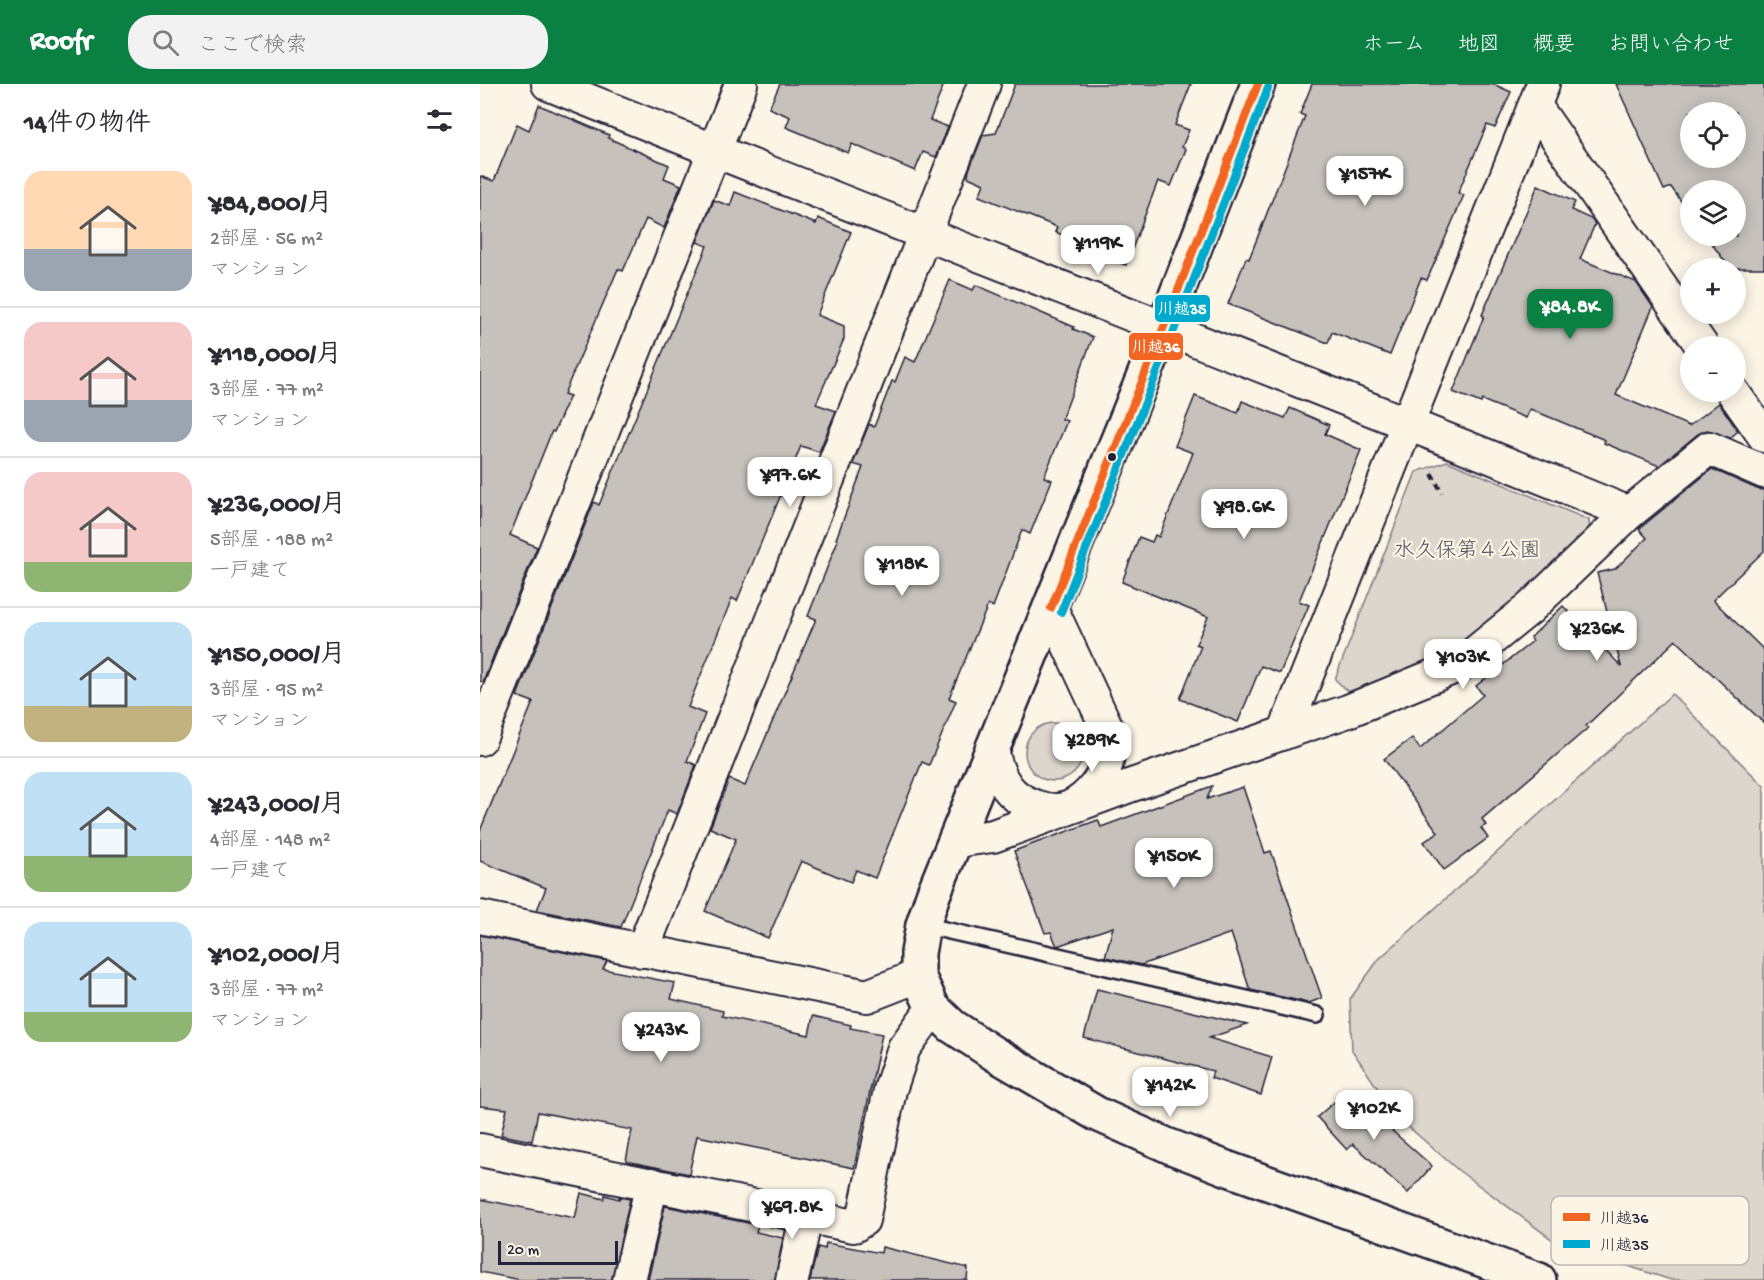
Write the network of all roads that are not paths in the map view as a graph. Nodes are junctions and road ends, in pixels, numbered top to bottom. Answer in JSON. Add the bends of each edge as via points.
{"nodes":[{"id":1,"x":548,"y":84,"type":"edge"},
{"id":2,"x":741,"y":84,"type":"edge"},
{"id":3,"x":984,"y":84,"type":"edge"},
{"id":4,"x":1258,"y":84,"type":"edge"},
{"id":5,"x":1539,"y":95,"type":"edge"},
{"id":6,"x":714,"y":151,"type":"junction"},
{"id":7,"x":925,"y":234,"type":"junction"},
{"id":8,"x":1163,"y":329,"type":"junction"},
{"id":9,"x":1696,"y":336,"type":"edge"},
{"id":10,"x":1740,"y":402,"type":"edge"},
{"id":11,"x":1407,"y":422,"type":"junction"},
{"id":12,"x":1764,"y":436,"type":"edge"},
{"id":13,"x":1764,"y":472,"type":"edge"},
{"id":14,"x":1629,"y":513,"type":"junction"},
{"id":15,"x":1051,"y":608,"type":"junction"},
{"id":16,"x":1107,"y":728,"type":"junction"},
{"id":17,"x":1284,"y":733,"type":"junction"},
{"id":18,"x":480,"y":739,"type":"edge"},
{"id":19,"x":992,"y":748,"type":"junction"},
{"id":20,"x":1132,"y":785,"type":"junction"},
{"id":21,"x":1068,"y":808,"type":"junction"},
{"id":22,"x":955,"y":841,"type":"junction"},
{"id":23,"x":480,"y":917,"type":"edge"},
{"id":24,"x":923,"y":925,"type":"junction"},
{"id":25,"x":642,"y":951,"type":"junction"},
{"id":26,"x":918,"y":976,"type":"junction"},
{"id":27,"x":933,"y":1008,"type":"junction"},
{"id":28,"x":1317,"y":1015,"type":"dead end"},
{"id":29,"x":480,"y":1150,"type":"edge"},
{"id":30,"x":652,"y":1184,"type":"junction"},
{"id":31,"x":806,"y":1218,"type":"junction"},
{"id":32,"x":629,"y":1280,"type":"edge"},
{"id":33,"x":792,"y":1280,"type":"edge"},
{"id":34,"x":1539,"y":1280,"type":"edge"}],
"edges":[{"from":1,"to":6,"type":"street"},
{"from":2,"to":6,"type":"street"},
{"from":3,"to":7,"type":"street"},
{"from":4,"to":8,"type":"street"},
{"from":5,"to":9,"type":"street"},
{"from":5,"to":11,"type":"street"},
{"from":6,"to":7,"type":"street"},
{"from":6,"to":18,"type":"street"},
{"from":7,"to":8,"type":"street"},
{"from":7,"to":25,"type":"street"},
{"from":8,"to":11,"type":"street"},
{"from":8,"to":15,"type":"street"},
{"from":10,"to":12,"type":"street"},
{"from":11,"to":14,"type":"street"},
{"from":11,"to":17,"type":"street"},
{"from":13,"to":14,"type":"street","via":[[1709,448]]},
{"from":14,"to":17,"type":"street","via":[[1530,608],[1460,665]]},
{"from":15,"to":16,"type":"street"},
{"from":15,"to":19,"type":"street"},
{"from":16,"to":20,"type":"street"},
{"from":16,"to":21,"type":"street","via":[[1108,757],[1101,777]]},
{"from":17,"to":20,"type":"street"},
{"from":19,"to":21,"type":"street","via":[[997,770],[1007,788],[1023,802],[1043,809]]},
{"from":19,"to":22,"type":"street"},
{"from":20,"to":21,"type":"street"},
{"from":21,"to":22,"type":"street","via":[[993,836]]},
{"from":22,"to":24,"type":"street"},
{"from":23,"to":25,"type":"street"},
{"from":24,"to":26,"type":"street"},
{"from":24,"to":28,"type":"lane"},
{"from":25,"to":26,"type":"street","via":[[867,996]]},
{"from":26,"to":27,"type":"street"},
{"from":27,"to":31,"type":"street","via":[[904,1048],[890,1090],[863,1220],[854,1226]]},
{"from":27,"to":34,"type":"street","via":[[984,1048],[1097,1114],[1226,1168]]},
{"from":29,"to":30,"type":"street"},
{"from":30,"to":31,"type":"street"},
{"from":30,"to":32,"type":"street"},
{"from":31,"to":33,"type":"street"}]}
